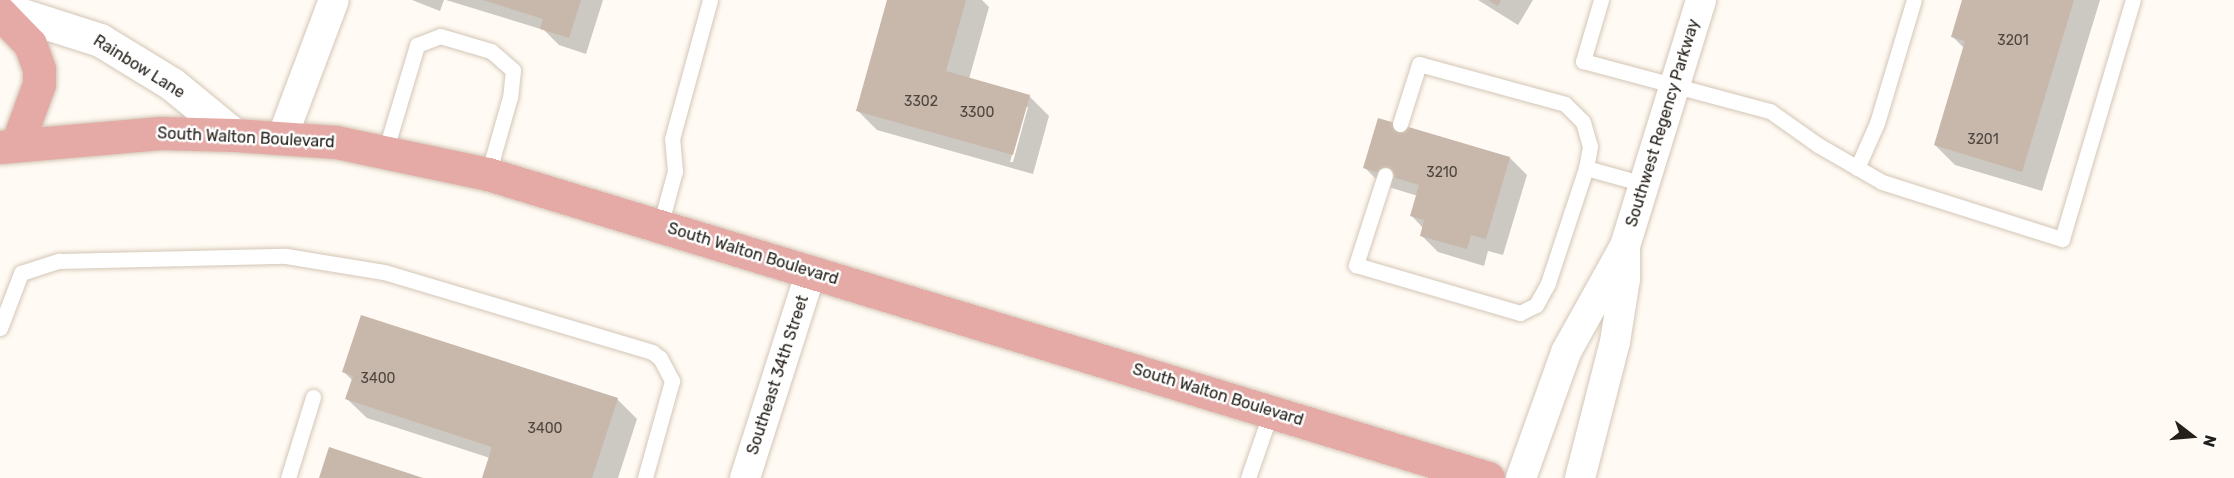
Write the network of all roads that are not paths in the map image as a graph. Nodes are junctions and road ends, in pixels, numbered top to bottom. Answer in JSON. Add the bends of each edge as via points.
{"nodes":[{"id":1,"x":334,"y":0,"type":"edge"},
{"id":2,"x":710,"y":0,"type":"edge"},
{"id":3,"x":1601,"y":0,"type":"edge"},
{"id":4,"x":1701,"y":0,"type":"edge"},
{"id":5,"x":1914,"y":0,"type":"edge"},
{"id":6,"x":2133,"y":0,"type":"edge"},
{"id":7,"x":0,"y":10,"type":"edge"},
{"id":8,"x":1675,"y":84,"type":"junction"},
{"id":9,"x":1400,"y":124,"type":"dead end"},
{"id":10,"x":234,"y":135,"type":"junction"},
{"id":11,"x":282,"y":138,"type":"junction"},
{"id":12,"x":8,"y":146,"type":"edge"},
{"id":13,"x":385,"y":152,"type":"junction"},
{"id":14,"x":1586,"y":168,"type":"junction"},
{"id":15,"x":1857,"y":168,"type":"junction"},
{"id":16,"x":488,"y":174,"type":"junction"},
{"id":17,"x":1385,"y":175,"type":"dead end"},
{"id":18,"x":1644,"y":184,"type":"junction"},
{"id":19,"x":660,"y":226,"type":"junction"},
{"id":20,"x":1625,"y":246,"type":"junction"},
{"id":21,"x":811,"y":271,"type":"junction"},
{"id":22,"x":0,"y":328,"type":"edge"},
{"id":23,"x":313,"y":397,"type":"dead end"},
{"id":24,"x":1271,"y":412,"type":"junction"},
{"id":25,"x":288,"y":478,"type":"edge"},
{"id":26,"x":645,"y":478,"type":"edge"},
{"id":27,"x":745,"y":478,"type":"edge"},
{"id":28,"x":1248,"y":478,"type":"edge"},
{"id":29,"x":1488,"y":478,"type":"edge"},
{"id":30,"x":1521,"y":478,"type":"edge"},
{"id":31,"x":1580,"y":478,"type":"edge"}],
"edges":[{"from":1,"to":11,"type":"street"},
{"from":2,"to":19,"type":"lane","via":[[672,139],[675,171]]},
{"from":3,"to":8,"type":"lane","via":[[1583,61]]},
{"from":4,"to":8,"type":"street","name":"Southwest Regency Parkway"},
{"from":5,"to":15,"type":"lane","via":[[1877,123]]},
{"from":6,"to":15,"type":"lane","via":[[2062,239],[1936,202]]},
{"from":7,"to":10,"type":"street","name":"Rainbow Lane","via":[[100,40],[172,84]]},
{"from":7,"to":12,"type":"main road","via":[[30,44],[39,69],[39,84]]},
{"from":8,"to":15,"type":"lane","via":[[1770,111]]},
{"from":8,"to":18,"type":"street","name":"Southwest Regency Parkway"},
{"from":9,"to":14,"type":"lane","via":[[1419,64],[1565,104],[1583,122],[1590,146]]},
{"from":10,"to":11,"type":"main road","name":"South Walton Boulevard"},
{"from":10,"to":12,"type":"main road","name":"South Walton Boulevard","via":[[160,133]]},
{"from":11,"to":13,"type":"main road","name":"South Walton Boulevard"},
{"from":13,"to":16,"type":"main road","name":"South Walton Boulevard"},
{"from":13,"to":16,"type":"lane","via":[[417,45],[440,36],[491,51],[513,70],[510,97]]},
{"from":14,"to":17,"type":"lane","via":[[1548,283],[1536,305],[1520,313],[1356,265]]},
{"from":14,"to":18,"type":"lane"},
{"from":16,"to":19,"type":"main road","name":"South Walton Boulevard"},
{"from":18,"to":20,"type":"street","name":"Southwest Regency Parkway"},
{"from":19,"to":21,"type":"main road","name":"South Walton Boulevard"},
{"from":20,"to":30,"type":"street","name":"Southwest Regency Parkway","via":[[1566,352]]},
{"from":20,"to":31,"type":"street","name":"Southwest Regency Parkway","via":[[1625,279],[1615,342]]},
{"from":21,"to":24,"type":"main road","name":"South Walton Boulevard"},
{"from":21,"to":27,"type":"street","name":"Southeast 34th Street"},
{"from":22,"to":26,"type":"lane","via":[[21,273],[59,261],[286,256],[384,272],[652,352],[660,358],[672,381]]},
{"from":23,"to":25,"type":"lane"},
{"from":24,"to":28,"type":"lane"},
{"from":24,"to":29,"type":"main road","name":"South Walton Boulevard"}]}
